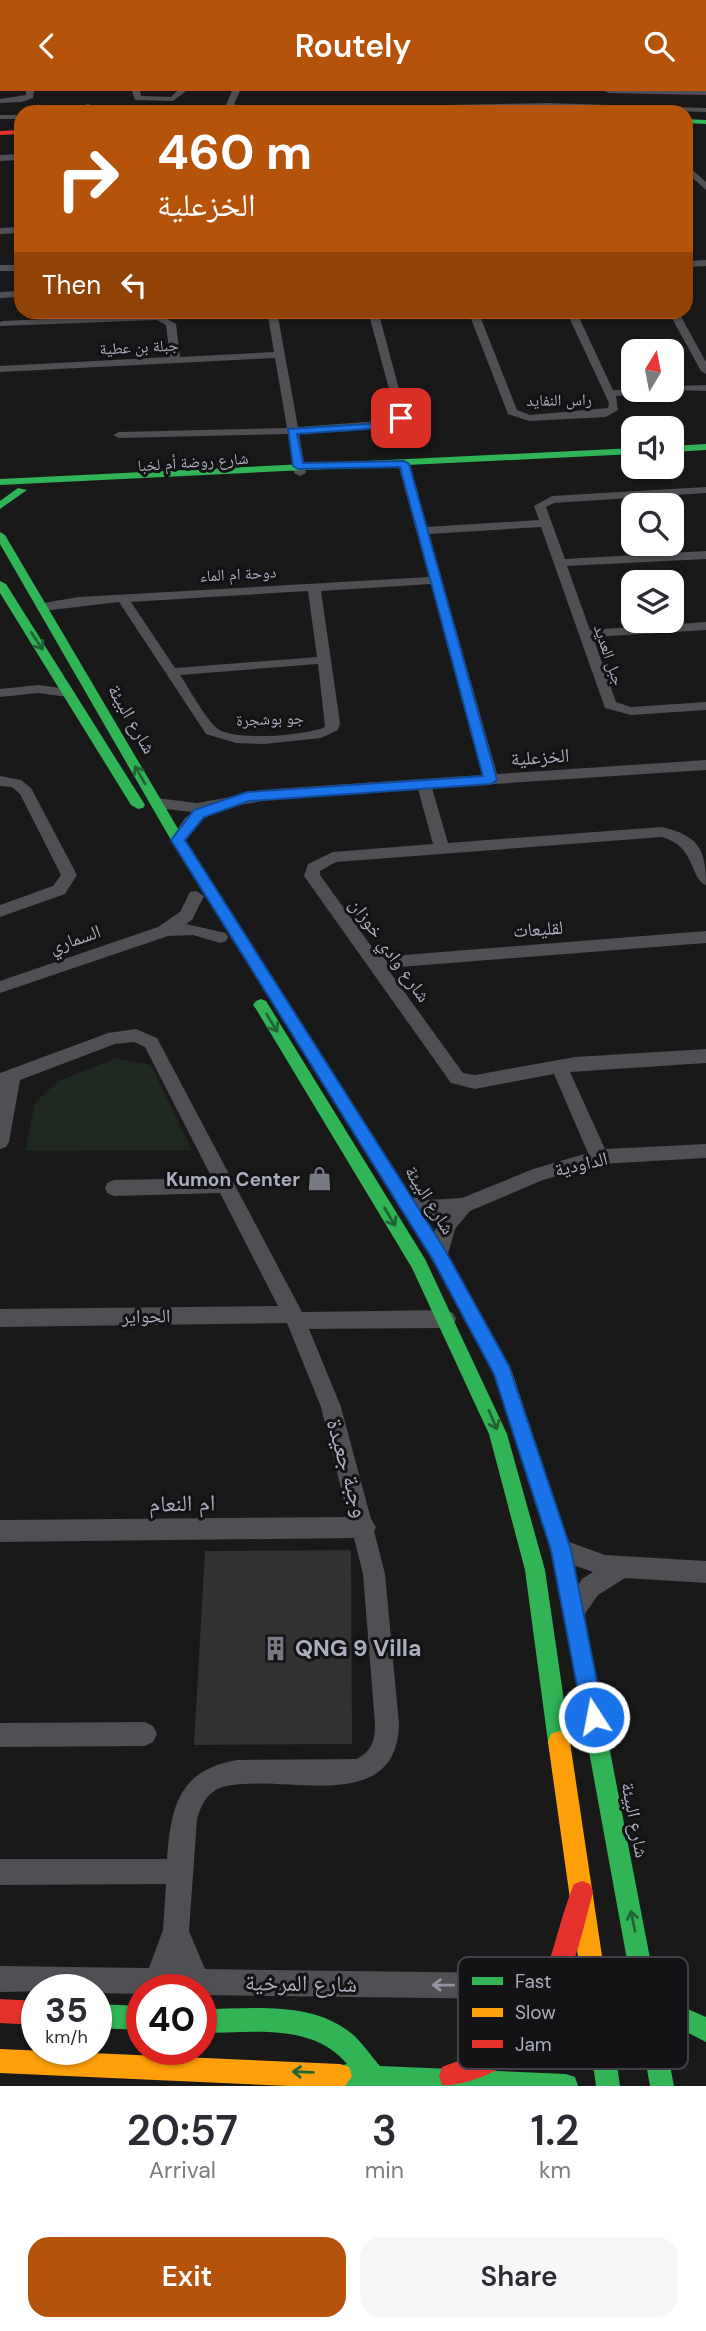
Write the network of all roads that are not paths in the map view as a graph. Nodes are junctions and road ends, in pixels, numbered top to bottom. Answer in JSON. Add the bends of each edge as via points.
{"nodes":[{"id":1,"x":30,"y":91,"type":"edge"},
{"id":2,"x":136,"y":91,"type":"edge"},
{"id":3,"x":181,"y":91,"type":"edge"},
{"id":4,"x":609,"y":91,"type":"edge"},
{"id":5,"x":651,"y":91,"type":"edge"},
{"id":6,"x":706,"y":93,"type":"edge"},
{"id":7,"x":0,"y":101,"type":"edge"},
{"id":8,"x":374,"y":105,"type":"edge"},
{"id":9,"x":548,"y":105,"type":"edge"},
{"id":10,"x":150,"y":319,"type":"edge"},
{"id":11,"x":167,"y":319,"type":"edge"},
{"id":12,"x":273,"y":319,"type":"edge"},
{"id":13,"x":375,"y":319,"type":"edge"},
{"id":14,"x":476,"y":319,"type":"edge"},
{"id":15,"x":575,"y":319,"type":"edge"},
{"id":16,"x":677,"y":319,"type":"edge"},
{"id":17,"x":3,"y":324,"type":"dead end"},
{"id":18,"x":279,"y":355,"type":"junction"},
{"id":19,"x":175,"y":361,"type":"junction"},
{"id":20,"x":0,"y":369,"type":"edge"},
{"id":21,"x":706,"y":371,"type":"edge"},
{"id":22,"x":706,"y":388,"type":"edge"},
{"id":23,"x":684,"y":389,"type":"edge"},
{"id":24,"x":621,"y":392,"type":"edge"},
{"id":25,"x":610,"y":393,"type":"junction"},
{"id":26,"x":292,"y":431,"type":"junction"},
{"id":27,"x":119,"y":435,"type":"dead end"},
{"id":28,"x":706,"y":447,"type":"edge"},
{"id":29,"x":684,"y":448,"type":"edge"},
{"id":30,"x":621,"y":452,"type":"edge"},
{"id":31,"x":396,"y":464,"type":"junction"},
{"id":32,"x":299,"y":470,"type":"junction"},
{"id":33,"x":0,"y":475,"type":"edge"},
{"id":34,"x":0,"y":482,"type":"edge"},
{"id":35,"x":26,"y":485,"type":"junction"},
{"id":36,"x":706,"y":490,"type":"edge"},
{"id":37,"x":0,"y":491,"type":"edge"},
{"id":38,"x":0,"y":506,"type":"edge"},
{"id":39,"x":545,"y":523,"type":"junction"},
{"id":40,"x":422,"y":531,"type":"junction"},
{"id":41,"x":0,"y":535,"type":"edge"},
{"id":42,"x":706,"y":555,"type":"edge"},
{"id":43,"x":0,"y":556,"type":"edge"},
{"id":44,"x":559,"y":563,"type":"junction"},
{"id":45,"x":436,"y":579,"type":"junction"},
{"id":46,"x":0,"y":584,"type":"edge"},
{"id":47,"x":314,"y":587,"type":"junction"},
{"id":48,"x":122,"y":599,"type":"junction"},
{"id":49,"x":43,"y":607,"type":"junction"},
{"id":50,"x":706,"y":627,"type":"edge"},
{"id":51,"x":584,"y":634,"type":"junction"},
{"id":52,"x":324,"y":660,"type":"junction"},
{"id":53,"x":55,"y":670,"type":"junction"},
{"id":54,"x":170,"y":672,"type":"junction"},
{"id":55,"x":28,"y":689,"type":"junction"},
{"id":56,"x":0,"y":693,"type":"edge"},
{"id":57,"x":68,"y":693,"type":"junction"},
{"id":58,"x":706,"y":705,"type":"edge"},
{"id":59,"x":706,"y":765,"type":"edge"},
{"id":60,"x":491,"y":780,"type":"junction"},
{"id":61,"x":0,"y":781,"type":"edge"},
{"id":62,"x":425,"y":785,"type":"junction"},
{"id":63,"x":156,"y":803,"type":"junction"},
{"id":64,"x":211,"y":807,"type":"junction"},
{"id":65,"x":178,"y":840,"type":"junction"},
{"id":66,"x":441,"y":847,"type":"junction"},
{"id":67,"x":706,"y":880,"type":"edge"},
{"id":68,"x":196,"y":897,"type":"junction"},
{"id":69,"x":0,"y":911,"type":"edge"},
{"id":70,"x":164,"y":931,"type":"junction"},
{"id":71,"x":220,"y":937,"type":"junction"},
{"id":72,"x":706,"y":937,"type":"edge"},
{"id":73,"x":374,"y":963,"type":"junction"},
{"id":74,"x":0,"y":988,"type":"edge"},
{"id":75,"x":706,"y":1056,"type":"edge"},
{"id":76,"x":559,"y":1066,"type":"junction"},
{"id":77,"x":6,"y":1077,"type":"edge"},
{"id":78,"x":0,"y":1142,"type":"edge"},
{"id":79,"x":706,"y":1151,"type":"edge"},
{"id":80,"x":599,"y":1157,"type":"junction"},
{"id":81,"x":227,"y":1185,"type":"junction"},
{"id":82,"x":114,"y":1188,"type":"dead end"},
{"id":83,"x":407,"y":1204,"type":"junction"},
{"id":84,"x":463,"y":1206,"type":"junction"},
{"id":85,"x":439,"y":1255,"type":"junction"},
{"id":86,"x":294,"y":1317,"type":"junction"},
{"id":87,"x":0,"y":1318,"type":"edge"},
{"id":88,"x":446,"y":1319,"type":"junction"},
{"id":89,"x":365,"y":1527,"type":"junction"},
{"id":90,"x":0,"y":1531,"type":"edge"},
{"id":91,"x":561,"y":1550,"type":"junction"},
{"id":92,"x":619,"y":1569,"type":"junction"},
{"id":93,"x":706,"y":1572,"type":"edge"},
{"id":94,"x":573,"y":1613,"type":"junction"},
{"id":95,"x":145,"y":1734,"type":"dead end"},
{"id":96,"x":0,"y":1735,"type":"edge"},
{"id":97,"x":179,"y":1871,"type":"junction"},
{"id":98,"x":0,"y":1872,"type":"edge"},
{"id":99,"x":582,"y":1892,"type":"junction"},
{"id":100,"x":176,"y":1931,"type":"junction"},
{"id":101,"x":563,"y":1957,"type":"edge"},
{"id":102,"x":591,"y":1957,"type":"edge"},
{"id":103,"x":640,"y":1957,"type":"edge"},
{"id":104,"x":159,"y":1974,"type":"edge"},
{"id":105,"x":194,"y":1974,"type":"edge"},
{"id":106,"x":0,"y":1979,"type":"edge"},
{"id":107,"x":126,"y":1980,"type":"edge"},
{"id":108,"x":217,"y":1981,"type":"edge"},
{"id":109,"x":458,"y":1985,"type":"edge"},
{"id":110,"x":0,"y":2011,"type":"edge"},
{"id":111,"x":21,"y":2012,"type":"edge"},
{"id":112,"x":688,"y":2021,"type":"edge"},
{"id":113,"x":217,"y":2022,"type":"edge"},
{"id":114,"x":706,"y":2030,"type":"edge"},
{"id":115,"x":0,"y":2061,"type":"edge"},
{"id":116,"x":472,"y":2069,"type":"edge"},
{"id":117,"x":372,"y":2075,"type":"junction"},
{"id":118,"x":445,"y":2083,"type":"edge"},
{"id":119,"x":566,"y":2086,"type":"edge"}],
"edges":[{"from":1,"to":7,"type":"street","via":[[25,99]]},
{"from":2,"to":3,"type":"street","via":[[138,98],[145,100],[173,99]]},
{"from":4,"to":5,"type":"street"},
{"from":5,"to":6,"type":"street"},
{"from":8,"to":9,"type":"street"},
{"from":10,"to":17,"type":"street","via":[[19,327]]},
{"from":11,"to":19,"type":"street"},
{"from":12,"to":18,"type":"street"},
{"from":13,"to":26,"type":"street","via":[[401,418],[383,425]]},
{"from":14,"to":25,"type":"street","name":"راس النفايد","via":[[509,408],[517,415],[606,414],[614,407]]},
{"from":15,"to":25,"type":"street","name":"راس النفايد"},
{"from":16,"to":21,"type":"street"},
{"from":18,"to":19,"type":"street","name":"جبلة بن عطية"},
{"from":18,"to":26,"type":"street"},
{"from":19,"to":20,"type":"street","name":"جبلة بن عطية"},
{"from":22,"to":23,"type":"street"},
{"from":24,"to":25,"type":"street","name":"راس النفايد"},
{"from":26,"to":27,"type":"street"},
{"from":26,"to":32,"type":"street"},
{"from":28,"to":29,"type":"main road"},
{"from":30,"to":31,"type":"main road","name":"شارع روضة أم لخبا"},
{"from":31,"to":32,"type":"main road","name":"شارع روضة أم لخبا"},
{"from":31,"to":40,"type":"street"},
{"from":32,"to":35,"type":"main road","name":"شارع روضة أم لخبا"},
{"from":33,"to":35,"type":"main road"},
{"from":34,"to":35,"type":"main road","name":"شارع روضة أم لخبا"},
{"from":35,"to":37,"type":"main road","name":"شارع روضة أم لخبا"},
{"from":35,"to":38,"type":"main road"},
{"from":36,"to":39,"type":"street","via":[[545,501],[540,506]]},
{"from":39,"to":40,"type":"street"},
{"from":39,"to":44,"type":"street","name":"جبل العديد"},
{"from":40,"to":45,"type":"street"},
{"from":41,"to":49,"type":"main road","name":"شارع البيئة"},
{"from":42,"to":44,"type":"street"},
{"from":43,"to":49,"type":"main road","via":[[27,599]]},
{"from":44,"to":51,"type":"street","name":"جبل العديد"},
{"from":45,"to":47,"type":"street","name":"دوحة ام الماء"},
{"from":45,"to":60,"type":"street"},
{"from":46,"to":53,"type":"main road","name":"شارع البيئة","one_way":true},
{"from":47,"to":48,"type":"street","name":"دوحة ام الماء"},
{"from":47,"to":52,"type":"street","name":"جو بوشجرة"},
{"from":48,"to":49,"type":"street","name":"دوحة ام الماء"},
{"from":48,"to":54,"type":"street","name":"جو بوشجرة"},
{"from":63,"to":49,"type":"main road","name":"شارع البيئة","one_way":true},
{"from":50,"to":51,"type":"street"},
{"from":51,"to":58,"type":"street","name":"جبل العديد","via":[[607,701],[615,709]]},
{"from":52,"to":54,"type":"street"},
{"from":52,"to":54,"type":"street","name":"جو بوشجرة","via":[[333,727],[321,734],[245,739],[218,736],[204,725]]},
{"from":53,"to":55,"type":"street"},
{"from":53,"to":57,"type":"main road","name":"شارع البيئة"},
{"from":55,"to":56,"type":"street"},
{"from":55,"to":57,"type":"street"},
{"from":57,"to":68,"type":"main road","name":"شارع البيئة"},
{"from":59,"to":60,"type":"street","name":"الخزعلية"},
{"from":60,"to":62,"type":"street","name":"الخزعلية"},
{"from":61,"to":69,"type":"street","via":[[16,783],[26,791],[69,875],[59,890]]},
{"from":62,"to":64,"type":"street","name":"الخزعلية","via":[[247,797]]},
{"from":62,"to":66,"type":"street"},
{"from":63,"to":64,"type":"street","name":"الخزعلية"},
{"from":63,"to":65,"type":"main road","name":"شارع البيئة"},
{"from":64,"to":65,"type":"street","name":"الخزعلية","via":[[190,821]]},
{"from":65,"to":83,"type":"main road","name":"شارع البيئة"},
{"from":66,"to":67,"type":"street","name":"شارع وادي خوزان","via":[[662,832],[693,846]]},
{"from":66,"to":73,"type":"street","name":"شارع وادي خوزان","via":[[333,857],[313,868],[316,884]]},
{"from":68,"to":70,"type":"street","name":"السماري","via":[[186,916]]},
{"from":68,"to":71,"type":"main road","name":"شارع البيئة"},
{"from":70,"to":71,"type":"street","name":"السماري","via":[[194,929]]},
{"from":70,"to":74,"type":"street","name":"السماري"},
{"from":71,"to":88,"type":"main road","name":"شارع البيئة","one_way":true,"via":[[419,1264]]},
{"from":72,"to":73,"type":"street","name":"لقليعات"},
{"from":73,"to":76,"type":"street","name":"شارع وادي خوزان","via":[[457,1077],[475,1082]]},
{"from":75,"to":76,"type":"street","name":"شارع وادي خوزان"},
{"from":76,"to":80,"type":"street"},
{"from":77,"to":78,"type":"street"},
{"from":77,"to":81,"type":"street","name":"وجبة جعيدة","via":[[114,1038],[144,1037],[155,1049]]},
{"from":79,"to":80,"type":"street","name":"الداودية"},
{"from":80,"to":84,"type":"street","name":"الداودية","via":[[540,1174]]},
{"from":81,"to":82,"type":"street"},
{"from":81,"to":86,"type":"street","name":"وجبة جعيدة"},
{"from":83,"to":84,"type":"street","name":"الداودية"},
{"from":83,"to":85,"type":"main road","name":"شارع البيئة"},
{"from":84,"to":85,"type":"street","via":[[442,1234]]},
{"from":85,"to":91,"type":"main road","name":"شارع البيئة","via":[[503,1372]]},
{"from":86,"to":87,"type":"street","name":"الحواير"},
{"from":86,"to":88,"type":"street","name":"الحواير"},
{"from":86,"to":89,"type":"street","name":"وجبة جعيدة","via":[[331,1407]]},
{"from":88,"to":99,"type":"main road","name":"شارع البيئة","one_way":true,"via":[[498,1434],[523,1516]]},
{"from":89,"to":90,"type":"street","name":"ام النعام"},
{"from":89,"to":97,"type":"street","name":"وجبة جعيدة","via":[[377,1599],[387,1724],[383,1754],[359,1771],[218,1775],[203,1784],[186,1809]]},
{"from":91,"to":92,"type":"street"},
{"from":91,"to":94,"type":"main road","name":"شارع البيئة"},
{"from":92,"to":93,"type":"street"},
{"from":92,"to":94,"type":"street","via":[[590,1587]]},
{"from":103,"to":94,"type":"main road","name":"شارع البيئة","one_way":true},
{"from":95,"to":96,"type":"street"},
{"from":97,"to":98,"type":"street"},
{"from":97,"to":100,"type":"street","name":"وجبة جعيدة"},
{"from":99,"to":101,"type":"main road"},
{"from":99,"to":102,"type":"main road","name":"شارع البيئة"},
{"from":100,"to":104,"type":"street","name":"وجبة جعيدة"},
{"from":100,"to":105,"type":"street","name":"وجبة جعيدة"},
{"from":106,"to":107,"type":"street","name":"شارع المرخية"},
{"from":109,"to":108,"type":"street","name":"شارع المرخية","one_way":true},
{"from":110,"to":111,"type":"main road"},
{"from":112,"to":114,"type":"main road"},
{"from":113,"to":117,"type":"main road","via":[[310,2027],[330,2033]]},
{"from":117,"to":115,"type":"main road","one_way":true},
{"from":116,"to":118,"type":"main road"},
{"from":117,"to":118,"type":"main road"},
{"from":118,"to":119,"type":"main road"}]}
